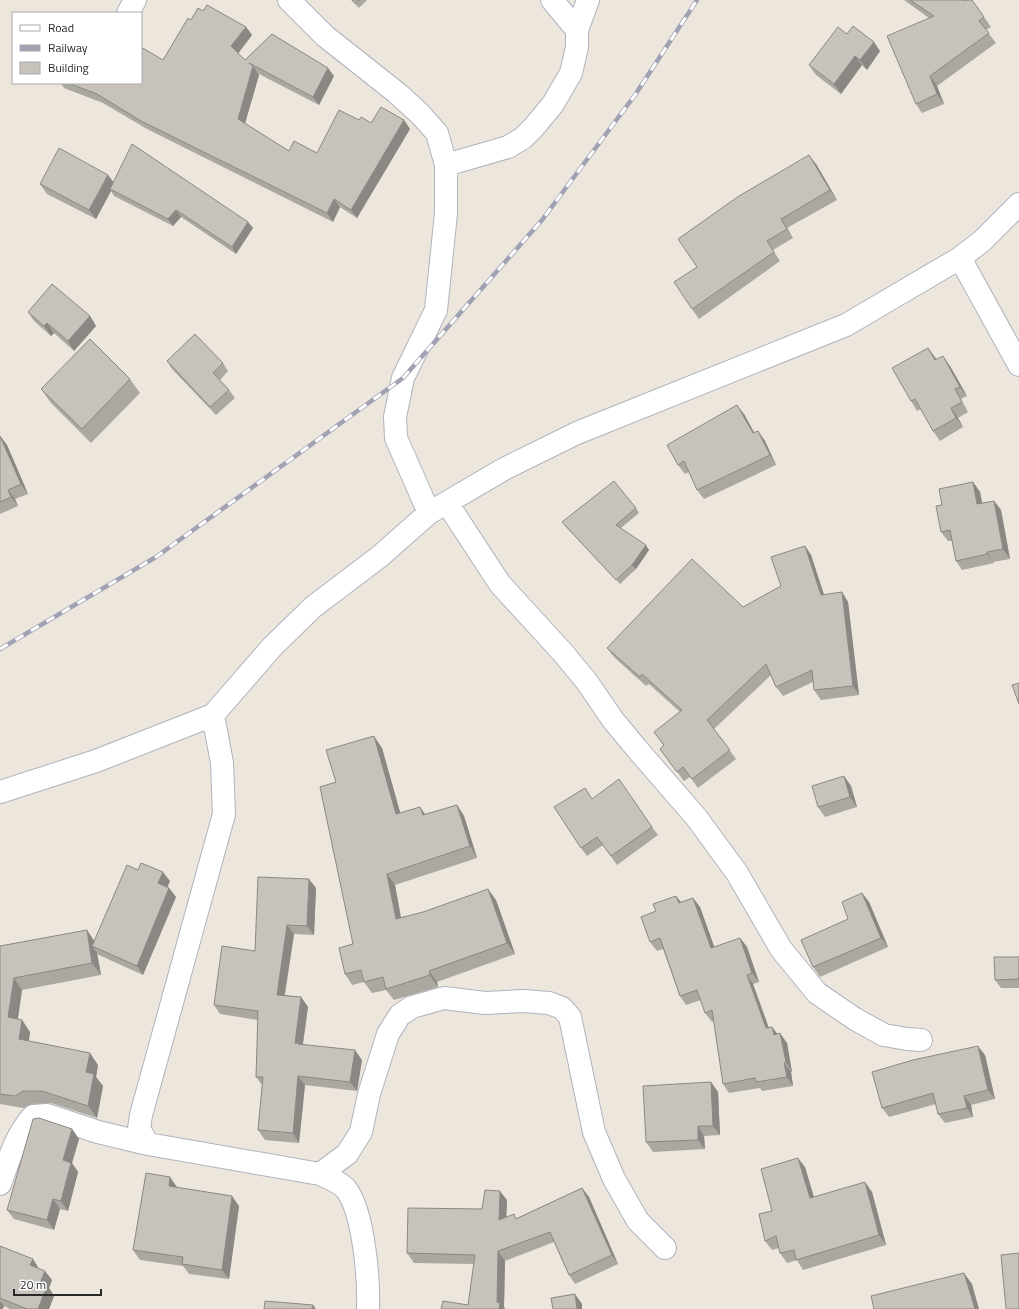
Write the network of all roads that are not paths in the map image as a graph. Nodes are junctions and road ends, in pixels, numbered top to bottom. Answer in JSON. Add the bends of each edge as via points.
{"nodes":[{"id":1,"x":135,"y":0,"type":"edge"},
{"id":2,"x":289,"y":0,"type":"edge"},
{"id":3,"x":552,"y":0,"type":"edge"},
{"id":4,"x":588,"y":0,"type":"edge"},
{"id":5,"x":129,"y":12,"type":"edge"},
{"id":6,"x":577,"y":30,"type":"junction"},
{"id":7,"x":446,"y":166,"type":"junction"},
{"id":8,"x":1019,"y":204,"type":"edge"},
{"id":9,"x":960,"y":258,"type":"junction"},
{"id":10,"x":1019,"y":365,"type":"edge"},
{"id":11,"x":438,"y":508,"type":"junction"},
{"id":12,"x":213,"y":715,"type":"junction"},
{"id":13,"x":0,"y":792,"type":"edge"},
{"id":14,"x":921,"y":1040,"type":"dead end"},
{"id":15,"x":148,"y":1144,"type":"junction"},
{"id":16,"x":320,"y":1174,"type":"junction"},
{"id":17,"x":0,"y":1184,"type":"edge"},
{"id":18,"x":665,"y":1248,"type":"dead end"},
{"id":19,"x":368,"y":1309,"type":"edge"}],
"edges":[{"from":1,"to":5,"type":"street"},
{"from":2,"to":7,"type":"street","via":[[325,36],[419,113],[437,133]]},
{"from":3,"to":6,"type":"street"},
{"from":4,"to":6,"type":"street"},
{"from":6,"to":7,"type":"street","via":[[577,47],[571,73],[553,104],[534,127],[523,138],[508,147]]},
{"from":7,"to":11,"type":"street","via":[[446,213],[436,310],[403,378],[394,417],[396,438]]},
{"from":8,"to":9,"type":"street","via":[[982,241]]},
{"from":9,"to":10,"type":"street"},
{"from":9,"to":11,"type":"street","via":[[846,324],[577,433],[504,469]]},
{"from":11,"to":12,"type":"street","via":[[314,607],[272,647]]},
{"from":11,"to":14,"type":"street","via":[[500,584],[564,654],[613,720],[696,816],[737,873],[781,949],[817,993],[884,1035]]},
{"from":12,"to":13,"type":"street","via":[[96,761]]},
{"from":12,"to":15,"type":"street","via":[[222,763],[224,814],[140,1115],[140,1129]]},
{"from":15,"to":16,"type":"street"},
{"from":15,"to":17,"type":"street","via":[[98,1132],[47,1115],[33,1116],[14,1145]]},
{"from":16,"to":18,"type":"street","via":[[347,1154],[361,1132],[369,1094],[388,1034],[400,1015],[412,1007],[444,998],[485,1003],[549,1003],[562,1008],[570,1017],[594,1132],[614,1179],[638,1221]]},
{"from":16,"to":19,"type":"street","via":[[346,1189],[359,1219],[365,1256]]}]}
